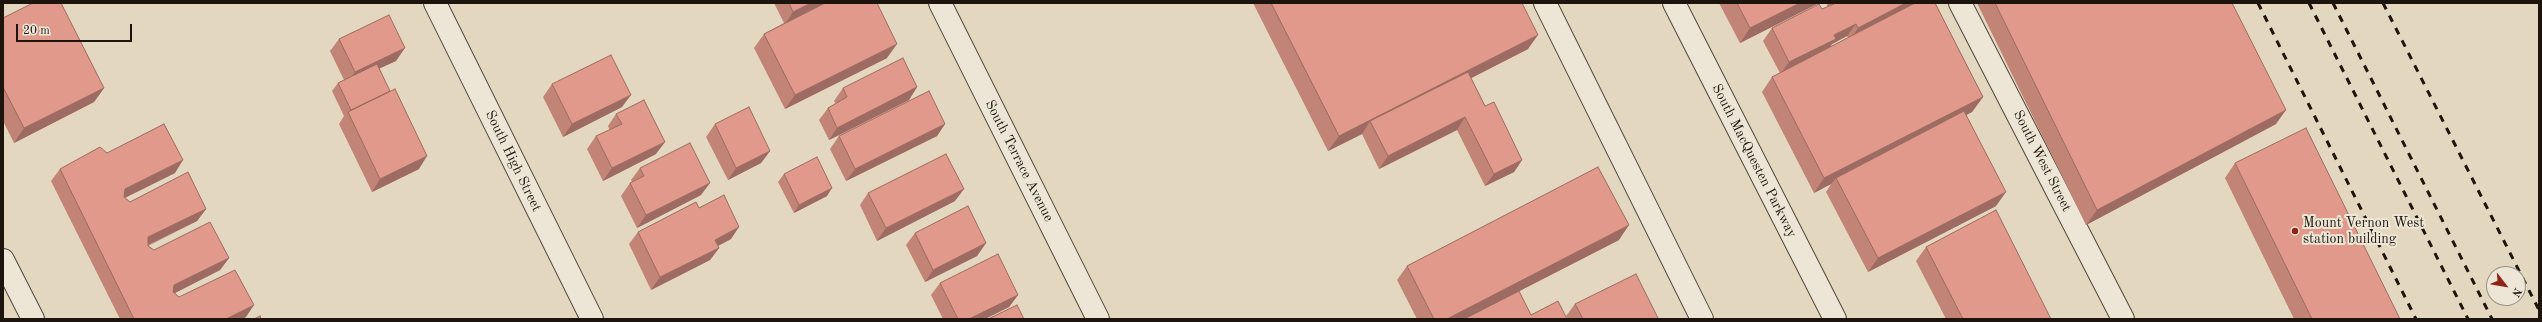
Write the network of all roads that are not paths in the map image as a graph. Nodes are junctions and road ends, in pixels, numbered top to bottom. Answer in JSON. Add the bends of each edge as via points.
{"nodes":[{"id":1,"x":435,"y":3,"type":"edge"},
{"id":2,"x":940,"y":3,"type":"edge"},
{"id":3,"x":1545,"y":3,"type":"edge"},
{"id":4,"x":1674,"y":3,"type":"edge"},
{"id":5,"x":1960,"y":3,"type":"edge"},
{"id":6,"x":3,"y":260,"type":"edge"},
{"id":7,"x":33,"y":319,"type":"edge"},
{"id":8,"x":592,"y":319,"type":"edge"},
{"id":9,"x":1098,"y":319,"type":"edge"},
{"id":10,"x":1702,"y":319,"type":"edge"},
{"id":11,"x":1835,"y":319,"type":"edge"},
{"id":12,"x":2123,"y":319,"type":"edge"}],
"edges":[{"from":1,"to":8,"type":"street","name":"South High Street"},
{"from":2,"to":9,"type":"street","name":"South Terrace Avenue"},
{"from":3,"to":10,"type":"street"},
{"from":4,"to":11,"type":"street","name":"South MacQuesten Parkway"},
{"from":5,"to":12,"type":"street","name":"South West Street"},
{"from":6,"to":7,"type":"street"}]}
